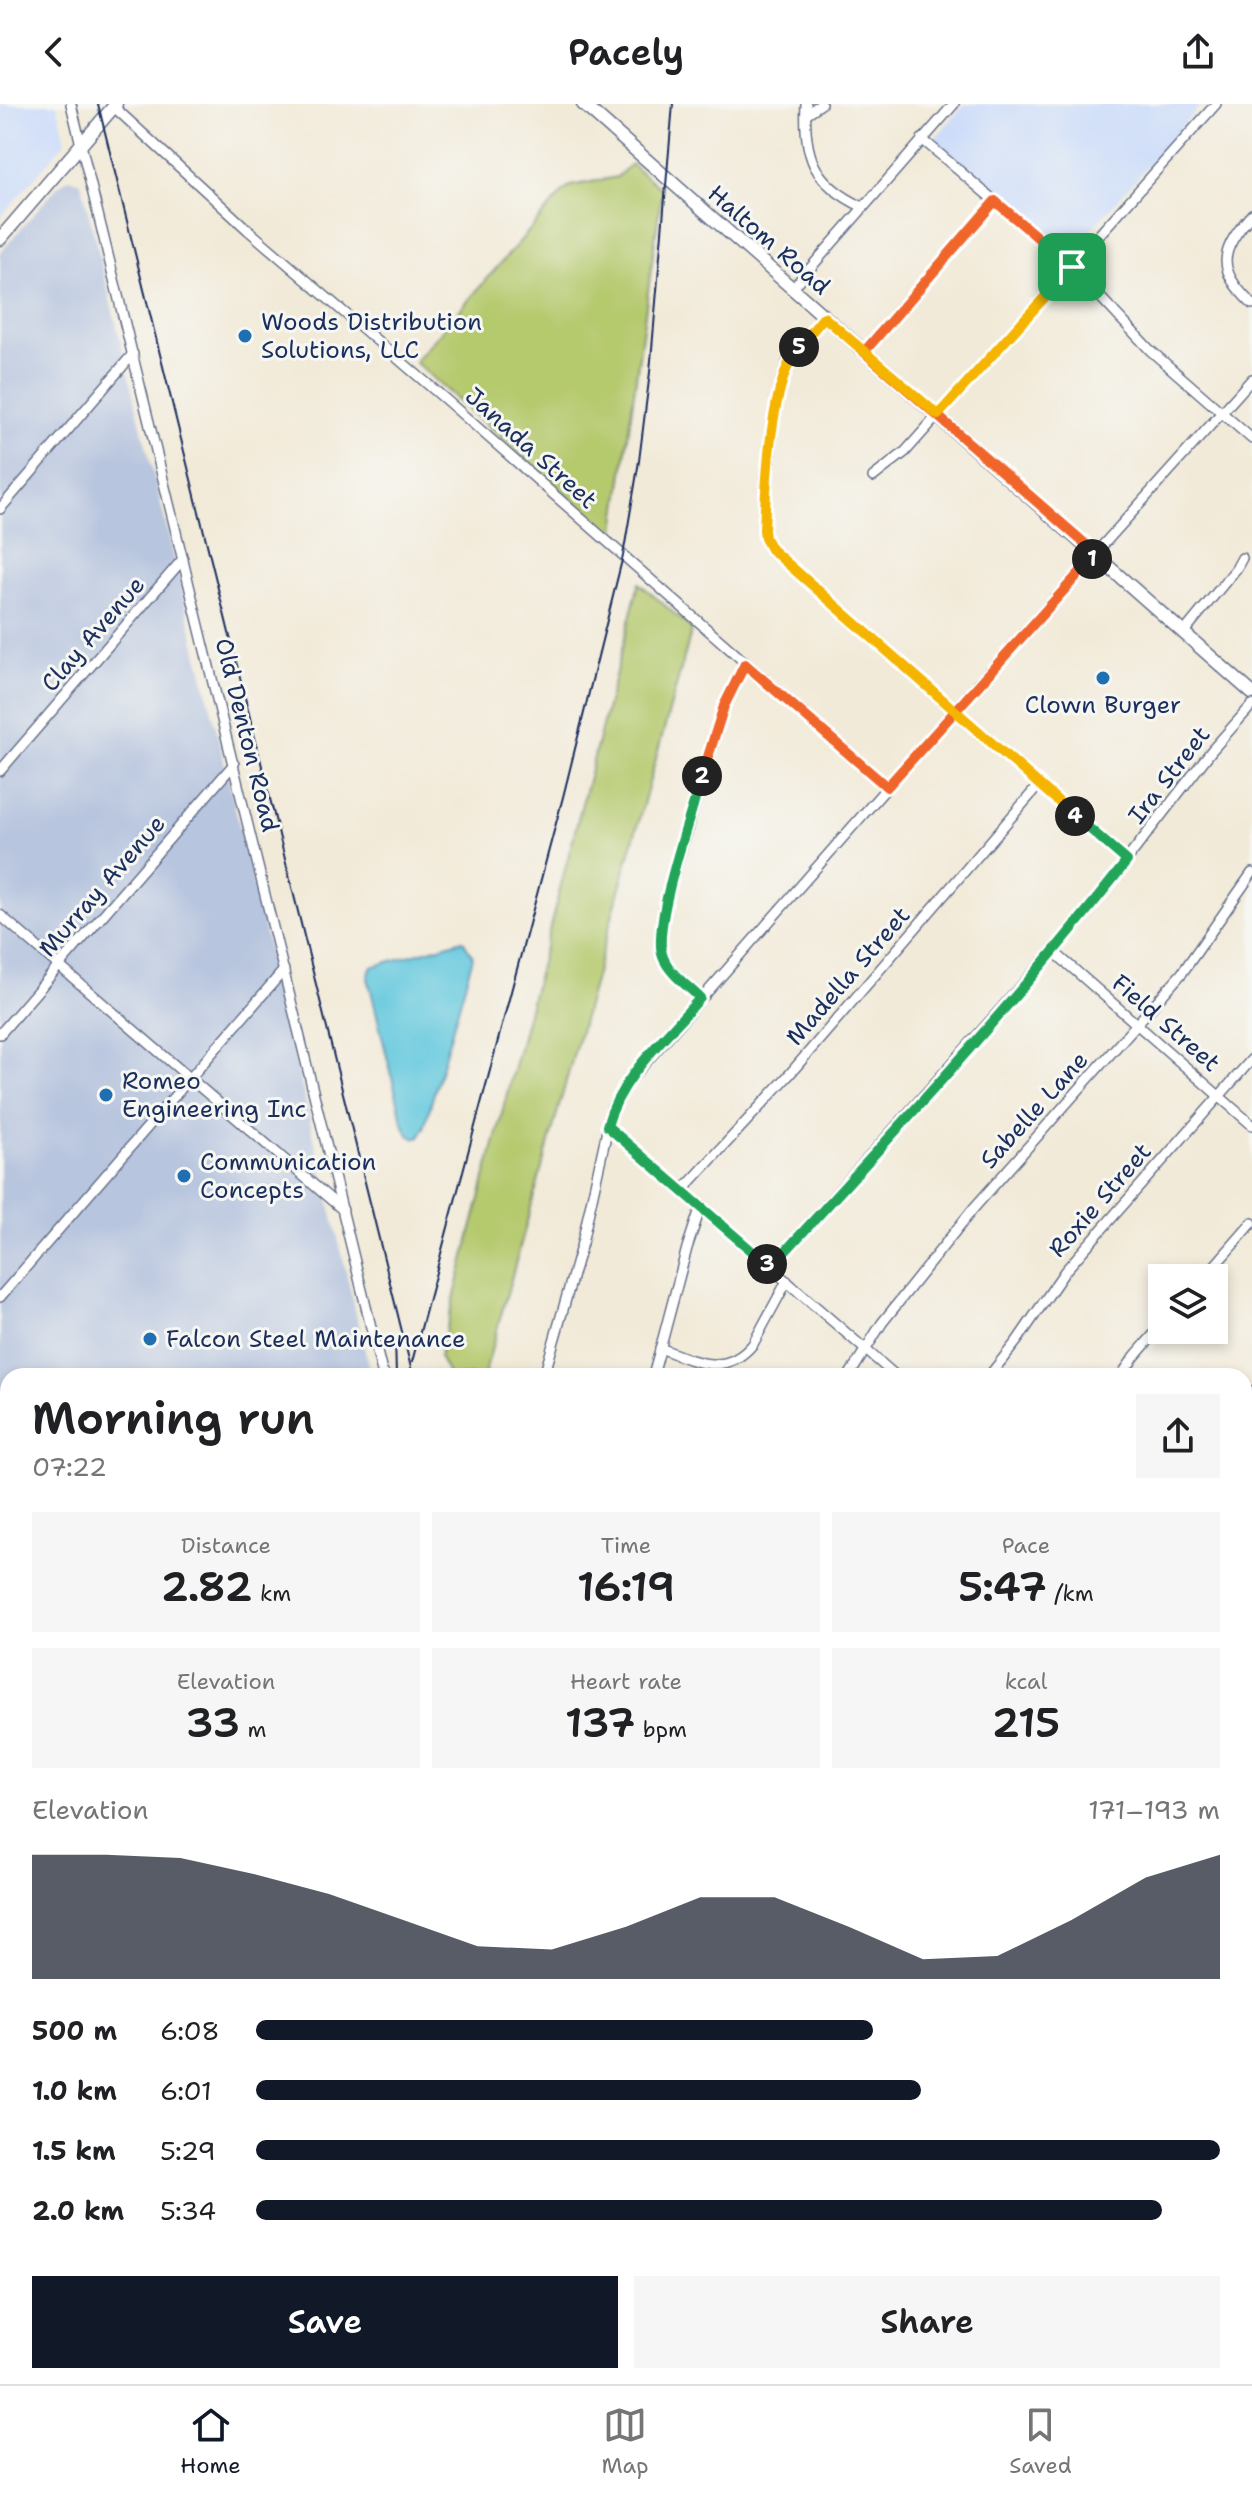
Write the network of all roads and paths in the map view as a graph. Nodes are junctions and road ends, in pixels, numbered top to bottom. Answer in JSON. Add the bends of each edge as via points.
{"nodes":[{"id":1,"x":71,"y":104,"type":"edge"},
{"id":2,"x":583,"y":104,"type":"edge"},
{"id":3,"x":821,"y":104,"type":"edge"},
{"id":4,"x":954,"y":104,"type":"edge"},
{"id":5,"x":1216,"y":104,"type":"edge"},
{"id":6,"x":115,"y":105,"type":"edge"},
{"id":7,"x":806,"y":109,"type":"edge"},
{"id":8,"x":922,"y":139,"type":"junction"},
{"id":9,"x":82,"y":143,"type":"junction"},
{"id":10,"x":995,"y":201,"type":"junction"},
{"id":11,"x":863,"y":207,"type":"junction"},
{"id":12,"x":1252,"y":214,"type":"edge"},
{"id":13,"x":0,"y":239,"type":"edge"},
{"id":14,"x":1072,"y":267,"type":"junction"},
{"id":15,"x":792,"y":289,"type":"junction"},
{"id":16,"x":1252,"y":304,"type":"edge"},
{"id":17,"x":824,"y":317,"type":"junction"},
{"id":18,"x":864,"y":352,"type":"junction"},
{"id":19,"x":133,"y":354,"type":"junction"},
{"id":20,"x":1252,"y":379,"type":"edge"},
{"id":21,"x":1222,"y":413,"type":"junction"},
{"id":22,"x":938,"y":415,"type":"junction"},
{"id":23,"x":1252,"y":439,"type":"edge"},
{"id":24,"x":873,"y":477,"type":"dead end"},
{"id":25,"x":0,"y":509,"type":"edge"},
{"id":26,"x":1097,"y":554,"type":"junction"},
{"id":27,"x":1242,"y":558,"type":"dead end"},
{"id":28,"x":183,"y":559,"type":"junction"},
{"id":29,"x":1184,"y":632,"type":"junction"},
{"id":30,"x":745,"y":664,"type":"junction"},
{"id":31,"x":1252,"y":693,"type":"edge"},
{"id":32,"x":1252,"y":705,"type":"edge"},
{"id":33,"x":954,"y":711,"type":"junction"},
{"id":34,"x":234,"y":764,"type":"junction"},
{"id":35,"x":0,"y":771,"type":"edge"},
{"id":36,"x":1039,"y":785,"type":"junction"},
{"id":37,"x":887,"y":787,"type":"junction"},
{"id":38,"x":1127,"y":861,"type":"junction"},
{"id":39,"x":1252,"y":873,"type":"edge"},
{"id":40,"x":0,"y":915,"type":"edge"},
{"id":41,"x":1053,"y":951,"type":"junction"},
{"id":42,"x":59,"y":966,"type":"junction"},
{"id":43,"x":284,"y":970,"type":"junction"},
{"id":44,"x":700,"y":998,"type":"junction"},
{"id":45,"x":1137,"y":1024,"type":"junction"},
{"id":46,"x":0,"y":1034,"type":"edge"},
{"id":47,"x":1252,"y":1059,"type":"edge"},
{"id":48,"x":188,"y":1078,"type":"junction"},
{"id":49,"x":1219,"y":1096,"type":"junction"},
{"id":50,"x":1252,"y":1125,"type":"edge"},
{"id":51,"x":607,"y":1126,"type":"junction"},
{"id":52,"x":683,"y":1190,"type":"junction"},
{"id":53,"x":701,"y":1206,"type":"junction"},
{"id":54,"x":343,"y":1210,"type":"junction"},
{"id":55,"x":1252,"y":1223,"type":"edge"},
{"id":56,"x":1216,"y":1264,"type":"edge"},
{"id":57,"x":771,"y":1267,"type":"junction"},
{"id":58,"x":787,"y":1281,"type":"junction"},
{"id":59,"x":0,"y":1297,"type":"edge"},
{"id":60,"x":1148,"y":1341,"type":"edge"},
{"id":61,"x":660,"y":1348,"type":"junction"},
{"id":62,"x":865,"y":1349,"type":"junction"},
{"id":63,"x":381,"y":1368,"type":"edge"},
{"id":64,"x":546,"y":1368,"type":"edge"},
{"id":65,"x":655,"y":1368,"type":"edge"},
{"id":66,"x":854,"y":1368,"type":"edge"},
{"id":67,"x":887,"y":1368,"type":"edge"},
{"id":68,"x":995,"y":1368,"type":"edge"},
{"id":69,"x":1127,"y":1368,"type":"edge"}],
"edges":[{"from":1,"to":9,"type":"street","name":"Old Denton Road"},
{"from":2,"to":15,"type":"main road","name":"Haltom Road"},
{"from":3,"to":7,"type":"street"},
{"from":4,"to":8,"type":"street"},
{"from":5,"to":14,"type":"street"},
{"from":6,"to":9,"type":"main road"},
{"from":6,"to":30,"type":"street","name":"Janada Street","via":[[248,230]]},
{"from":7,"to":11,"type":"street","via":[[807,148],[816,171]]},
{"from":8,"to":10,"type":"street"},
{"from":8,"to":11,"type":"street"},
{"from":9,"to":13,"type":"main road"},
{"from":9,"to":19,"type":"street","name":"Old Denton Road"},
{"from":10,"to":14,"type":"street"},
{"from":10,"to":18,"type":"street"},
{"from":11,"to":15,"type":"street"},
{"from":12,"to":16,"type":"street","via":[[1226,249],[1226,266]]},
{"from":14,"to":21,"type":"street","via":[[1150,350]]},
{"from":14,"to":22,"type":"street"},
{"from":15,"to":17,"type":"main road","name":"Haltom Road"},
{"from":17,"to":18,"type":"main road","name":"Haltom Road"},
{"from":17,"to":33,"type":"street","via":[[788,361],[781,381],[765,538],[776,555]]},
{"from":18,"to":22,"type":"main road","name":"Haltom Road"},
{"from":19,"to":25,"type":"street"},
{"from":19,"to":28,"type":"street","name":"Old Denton Road"},
{"from":20,"to":21,"type":"street"},
{"from":21,"to":23,"type":"street"},
{"from":21,"to":26,"type":"street"},
{"from":22,"to":24,"type":"street"},
{"from":22,"to":26,"type":"main road","name":"Haltom Road"},
{"from":26,"to":29,"type":"main road","name":"Haltom Road"},
{"from":26,"to":33,"type":"street"},
{"from":27,"to":29,"type":"street"},
{"from":28,"to":34,"type":"street","name":"Old Denton Road"},
{"from":28,"to":35,"type":"street","name":"Clay Avenue"},
{"from":29,"to":31,"type":"main road","name":"Haltom Road"},
{"from":30,"to":37,"type":"street","name":"Janada Street"},
{"from":30,"to":44,"type":"street","via":[[713,740],[660,931],[665,962]]},
{"from":32,"to":38,"type":"street","name":"Ira Street"},
{"from":33,"to":36,"type":"street"},
{"from":33,"to":37,"type":"street"},
{"from":34,"to":42,"type":"street","name":"Murray Avenue"},
{"from":34,"to":43,"type":"street","name":"Old Denton Road"},
{"from":36,"to":38,"type":"street"},
{"from":36,"to":52,"type":"street","name":"Madella Street"},
{"from":37,"to":44,"type":"street"},
{"from":38,"to":41,"type":"street","name":"Ira Street"},
{"from":39,"to":45,"type":"street","name":"Sabelle Lane","via":[[1182,973]]},
{"from":40,"to":42,"type":"street"},
{"from":41,"to":45,"type":"street","name":"Field Street"},
{"from":41,"to":57,"type":"street","name":"Ira Street"},
{"from":42,"to":46,"type":"street","name":"Murray Avenue"},
{"from":42,"to":48,"type":"street"},
{"from":43,"to":48,"type":"street"},
{"from":43,"to":54,"type":"street","name":"Old Denton Road"},
{"from":44,"to":51,"type":"street","via":[[624,1087]]},
{"from":45,"to":49,"type":"street","name":"Field Street"},
{"from":45,"to":62,"type":"street","name":"Sabelle Lane","via":[[973,1209]]},
{"from":47,"to":49,"type":"street","name":"Roxie Street"},
{"from":48,"to":54,"type":"street"},
{"from":48,"to":59,"type":"street"},
{"from":49,"to":50,"type":"street","name":"Field Street"},
{"from":49,"to":68,"type":"street","name":"Roxie Street","via":[[1065,1271]]},
{"from":51,"to":52,"type":"street"},
{"from":51,"to":64,"type":"street","via":[[582,1243]]},
{"from":52,"to":53,"type":"street"},
{"from":53,"to":57,"type":"street"},
{"from":53,"to":61,"type":"street"},
{"from":54,"to":63,"type":"street","name":"Old Denton Road"},
{"from":55,"to":56,"type":"street"},
{"from":57,"to":58,"type":"street"},
{"from":58,"to":61,"type":"street","via":[[753,1344],[736,1359],[702,1364]]},
{"from":58,"to":62,"type":"street"},
{"from":60,"to":69,"type":"street"},
{"from":61,"to":65,"type":"street"},
{"from":62,"to":66,"type":"street","name":"Sabelle Lane"},
{"from":62,"to":67,"type":"street"}]}
